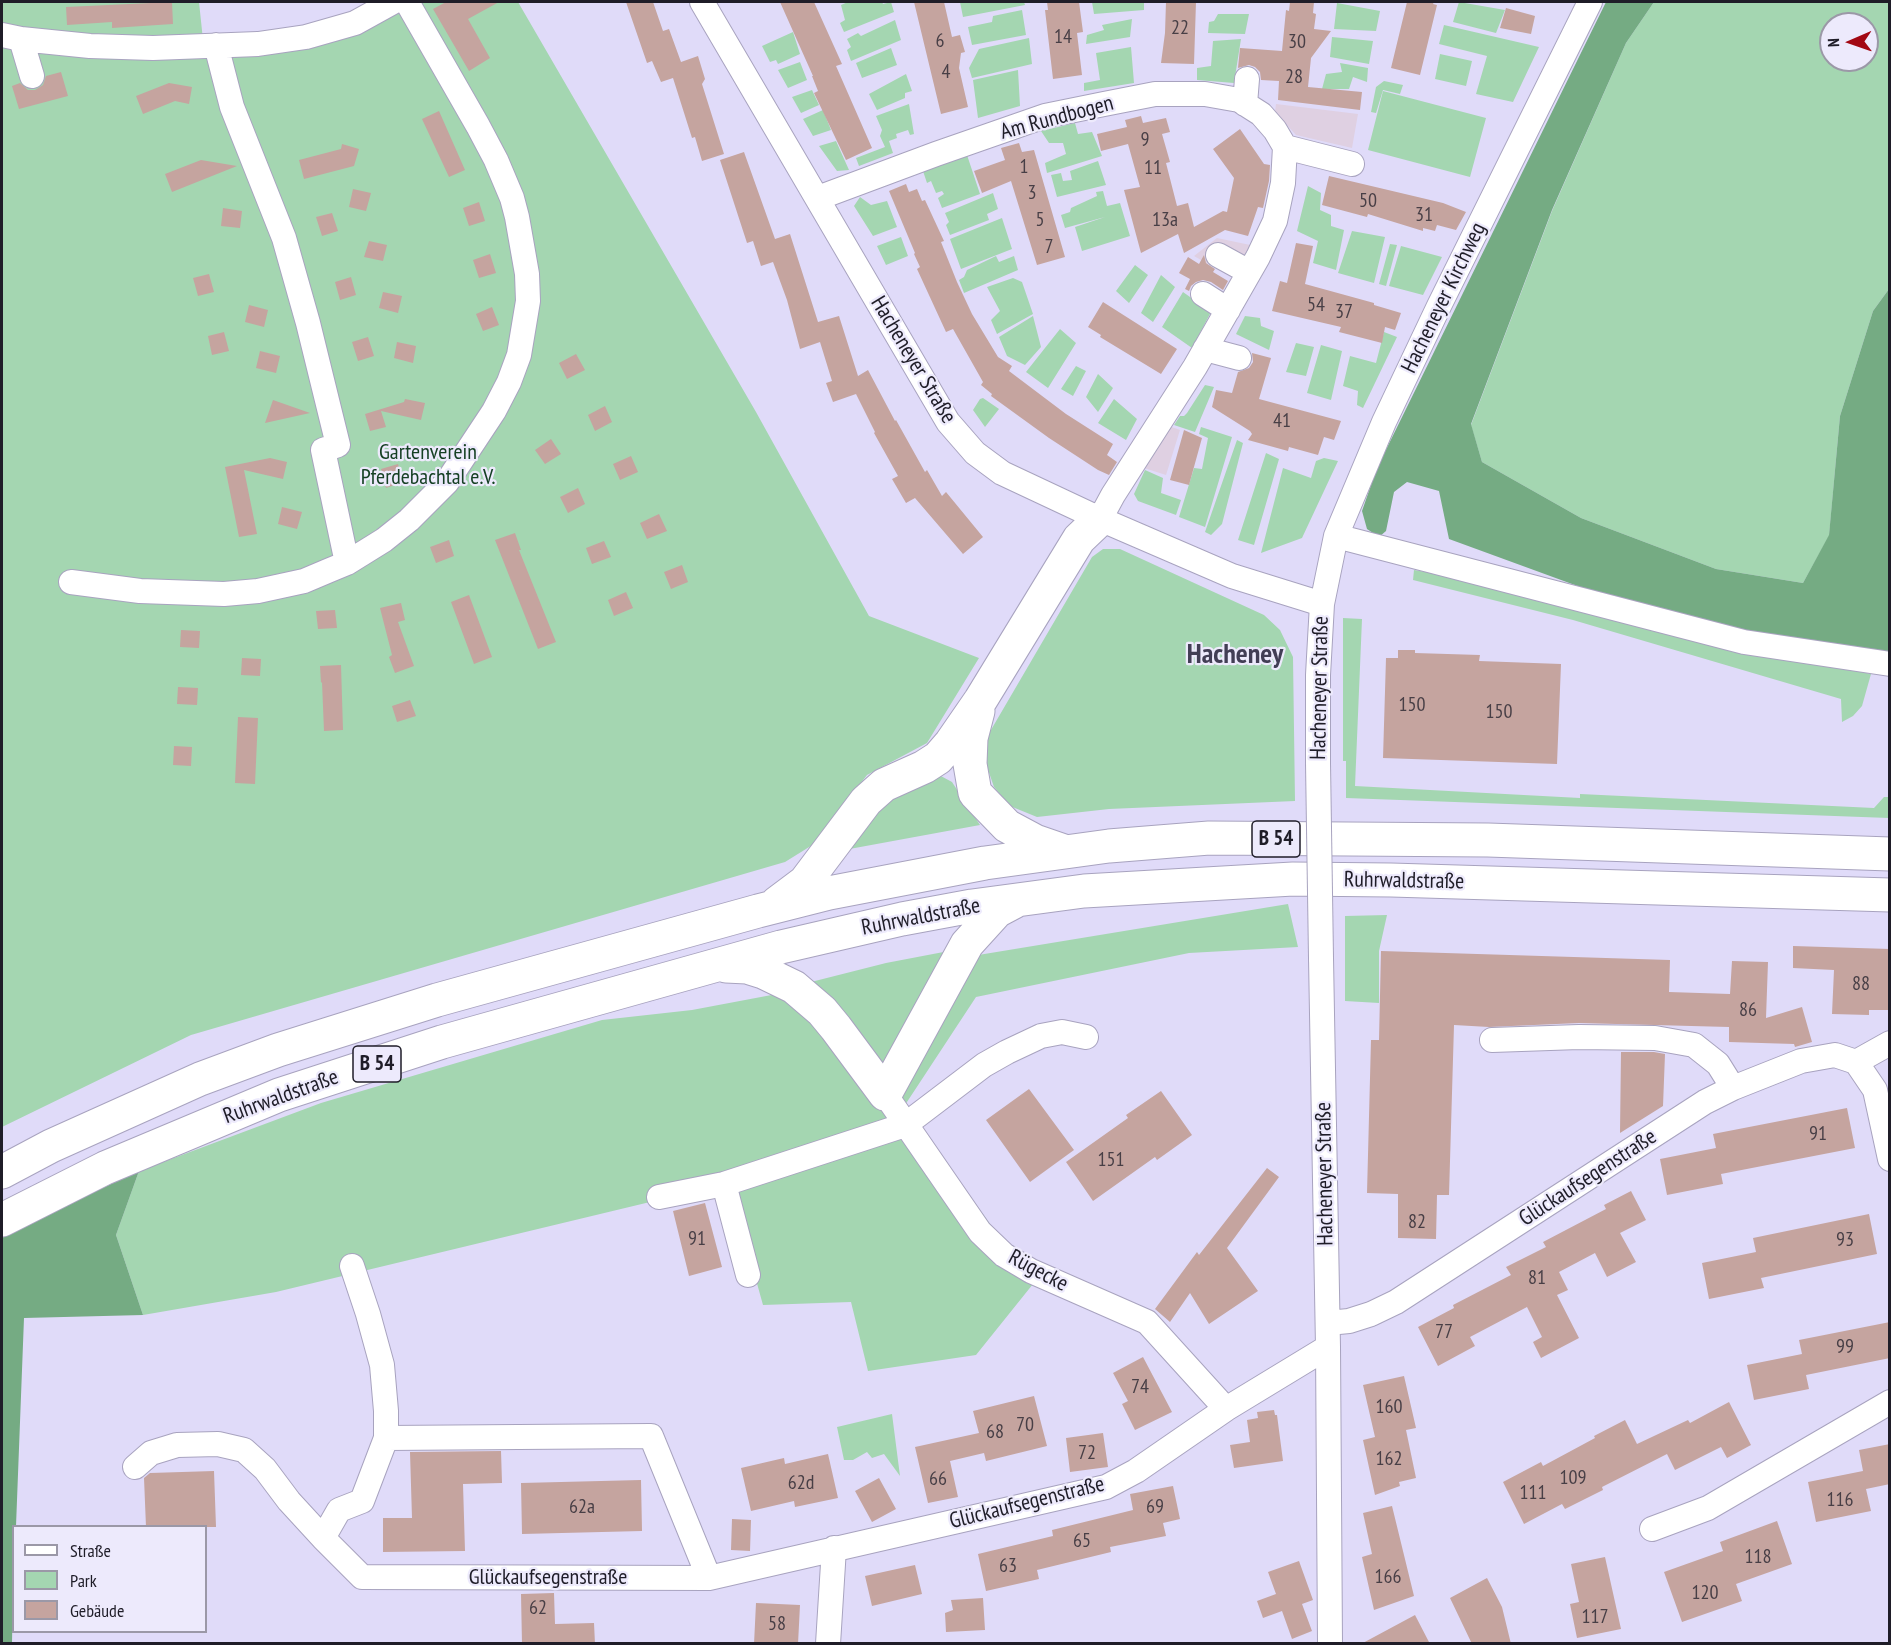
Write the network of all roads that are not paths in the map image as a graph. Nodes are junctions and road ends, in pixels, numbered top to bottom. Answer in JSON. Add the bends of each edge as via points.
{"nodes":[{"id":1,"x":393,"y":2,"type":"edge"},
{"id":2,"x":407,"y":2,"type":"edge"},
{"id":3,"x":702,"y":2,"type":"edge"},
{"id":4,"x":1590,"y":2,"type":"edge"},
{"id":5,"x":11,"y":37,"type":"edge"},
{"id":6,"x":216,"y":45,"type":"junction"},
{"id":7,"x":32,"y":76,"type":"dead end"},
{"id":8,"x":1247,"y":79,"type":"dead end"},
{"id":9,"x":1245,"y":104,"type":"junction"},
{"id":10,"x":1285,"y":147,"type":"junction"},
{"id":11,"x":1352,"y":164,"type":"dead end"},
{"id":12,"x":818,"y":198,"type":"junction"},
{"id":13,"x":1218,"y":255,"type":"dead end"},
{"id":14,"x":1249,"y":272,"type":"junction"},
{"id":15,"x":1203,"y":294,"type":"dead end"},
{"id":16,"x":1228,"y":310,"type":"junction"},
{"id":17,"x":1205,"y":349,"type":"junction"},
{"id":18,"x":1239,"y":358,"type":"dead end"},
{"id":19,"x":1100,"y":519,"type":"junction"},
{"id":20,"x":1336,"y":536,"type":"junction"},
{"id":21,"x":347,"y":563,"type":"junction"},
{"id":22,"x":71,"y":582,"type":"dead end"},
{"id":23,"x":1322,"y":604,"type":"junction"},
{"id":24,"x":1890,"y":664,"type":"edge"},
{"id":25,"x":980,"y":701,"type":"junction"},
{"id":26,"x":1065,"y":852,"type":"junction"},
{"id":27,"x":1890,"y":854,"type":"edge"},
{"id":28,"x":1890,"y":895,"type":"edge"},
{"id":29,"x":1019,"y":899,"type":"junction"},
{"id":30,"x":758,"y":911,"type":"junction"},
{"id":31,"x":709,"y":966,"type":"junction"},
{"id":32,"x":1086,"y":1037,"type":"dead end"},
{"id":33,"x":1492,"y":1041,"type":"dead end"},
{"id":34,"x":1890,"y":1043,"type":"edge"},
{"id":35,"x":1856,"y":1062,"type":"junction"},
{"id":36,"x":1733,"y":1088,"type":"junction"},
{"id":37,"x":885,"y":1094,"type":"junction"},
{"id":38,"x":905,"y":1125,"type":"junction"},
{"id":39,"x":1890,"y":1159,"type":"edge"},
{"id":40,"x":2,"y":1172,"type":"edge"},
{"id":41,"x":724,"y":1184,"type":"junction"},
{"id":42,"x":659,"y":1197,"type":"dead end"},
{"id":43,"x":2,"y":1220,"type":"edge"},
{"id":44,"x":352,"y":1266,"type":"dead end"},
{"id":45,"x":748,"y":1275,"type":"dead end"},
{"id":46,"x":1328,"y":1323,"type":"junction"},
{"id":47,"x":1328,"y":1347,"type":"junction"},
{"id":48,"x":1890,"y":1402,"type":"edge"},
{"id":49,"x":1226,"y":1409,"type":"junction"},
{"id":50,"x":386,"y":1438,"type":"junction"},
{"id":51,"x":135,"y":1467,"type":"dead end"},
{"id":52,"x":1652,"y":1528,"type":"dead end"},
{"id":53,"x":323,"y":1538,"type":"junction"},
{"id":54,"x":834,"y":1548,"type":"junction"},
{"id":55,"x":709,"y":1578,"type":"junction"},
{"id":56,"x":828,"y":1644,"type":"edge"},
{"id":57,"x":1330,"y":1644,"type":"edge"}],
"edges":[{"from":1,"to":6,"type":"street","via":[[355,23],[306,37]]},
{"from":2,"to":21,"type":"street","via":[[478,126],[512,198],[524,247],[528,301],[519,355],[509,382],[447,482],[409,520]]},
{"from":3,"to":12,"type":"street","name":"Hacheneyer Straße"},
{"from":4,"to":20,"type":"street","name":"Hacheneyer Kirchweg","via":[[1439,306]]},
{"from":5,"to":6,"type":"street","via":[[90,46]]},
{"from":5,"to":7,"type":"street"},
{"from":6,"to":21,"type":"street","via":[[232,107],[284,238],[308,322],[338,446],[323,450]]},
{"from":8,"to":9,"type":"street"},
{"from":9,"to":10,"type":"street","name":"Am Rundbogen","via":[[1261,114]]},
{"from":9,"to":12,"type":"street","name":"Am Rundbogen","via":[[1205,94],[1155,94],[1045,116]]},
{"from":10,"to":11,"type":"street"},
{"from":10,"to":14,"type":"street","via":[[1275,221]]},
{"from":12,"to":19,"type":"street","name":"Hacheneyer Straße","via":[[954,430],[975,453],[1002,473]]},
{"from":13,"to":14,"type":"street"},
{"from":14,"to":16,"type":"street"},
{"from":15,"to":16,"type":"street"},
{"from":16,"to":17,"type":"street"},
{"from":17,"to":18,"type":"street"},
{"from":17,"to":19,"type":"street"},
{"from":19,"to":23,"type":"street","name":"Hacheneyer Straße","via":[[1232,576]]},
{"from":19,"to":25,"type":"highway","via":[[1079,539]]},
{"from":20,"to":23,"type":"street","name":"Hacheneyer Kirchweg"},
{"from":20,"to":24,"type":"street","via":[[1744,642]]},
{"from":21,"to":22,"type":"street","via":[[304,580],[224,594],[140,591]]},
{"from":23,"to":46,"type":"street","name":"Hacheneyer Straße","bridge":true,"via":[[1318,763]]},
{"from":25,"to":26,"type":"highway","via":[[971,738],[975,793],[1007,826]]},
{"from":25,"to":30,"type":"highway","via":[[938,758],[884,785],[866,801],[805,882],[782,901]]},
{"from":26,"to":27,"type":"highway","name":"Ruhrwaldstraße","number":"B 54","via":[[1221,838],[1488,840]]},
{"from":26,"to":30,"type":"highway","name":"Ruhrwaldstraße","number":"B 54","via":[[904,878]]},
{"from":28,"to":29,"type":"highway","name":"Ruhrwaldstraße","number":"B 54","via":[[1293,879],[1137,887]]},
{"from":29,"to":31,"type":"highway","name":"Ruhrwaldstraße","number":"B 54","via":[[902,919]]},
{"from":29,"to":37,"type":"highway","via":[[997,911],[967,944]]},
{"from":30,"to":40,"type":"highway","name":"Ruhrwaldstraße","number":"B 54","via":[[437,1000],[278,1050],[190,1084]]},
{"from":31,"to":37,"type":"highway","via":[[747,967],[794,987],[822,1011]]},
{"from":31,"to":43,"type":"highway","name":"Ruhrwaldstraße","number":"B 54","via":[[442,1042],[279,1095],[105,1168]]},
{"from":32,"to":38,"type":"street","via":[[1062,1032],[1041,1036],[1007,1052]]},
{"from":33,"to":36,"type":"street","via":[[1655,1038],[1694,1045],[1718,1064]]},
{"from":34,"to":35,"type":"street"},
{"from":35,"to":36,"type":"street","name":"Glückaufsegenstraße","via":[[1835,1055],[1801,1061]]},
{"from":35,"to":39,"type":"street","via":[[1875,1090]]},
{"from":36,"to":46,"type":"street","name":"Glückaufsegenstraße","via":[[1705,1102],[1396,1302],[1349,1321]]},
{"from":37,"to":38,"type":"street","name":"Rügecke"},
{"from":38,"to":41,"type":"street"},
{"from":38,"to":49,"type":"street","name":"Rügecke","via":[[980,1232],[1004,1255],[1031,1271],[1147,1322]]},
{"from":41,"to":42,"type":"street"},
{"from":41,"to":45,"type":"street"},
{"from":44,"to":50,"type":"street","via":[[382,1365]]},
{"from":46,"to":47,"type":"street","name":"Hacheneyer Straße"},
{"from":47,"to":49,"type":"street","name":"Glückaufsegenstraße"},
{"from":47,"to":57,"type":"street","name":"Hacheneyer Straße"},
{"from":48,"to":52,"type":"street","via":[[1708,1508]]},
{"from":49,"to":54,"type":"street","name":"Glückaufsegenstraße","via":[[1106,1487]]},
{"from":50,"to":53,"type":"street","via":[[362,1501],[339,1510]]},
{"from":50,"to":55,"type":"street","via":[[651,1436]]},
{"from":51,"to":53,"type":"street","name":"Glückaufsegenstraße","via":[[151,1453],[177,1445],[218,1444],[244,1450]]},
{"from":53,"to":55,"type":"street","name":"Glückaufsegenstraße","via":[[362,1577]]},
{"from":54,"to":55,"type":"street","name":"Glückaufsegenstraße"},
{"from":54,"to":56,"type":"street"}]}
